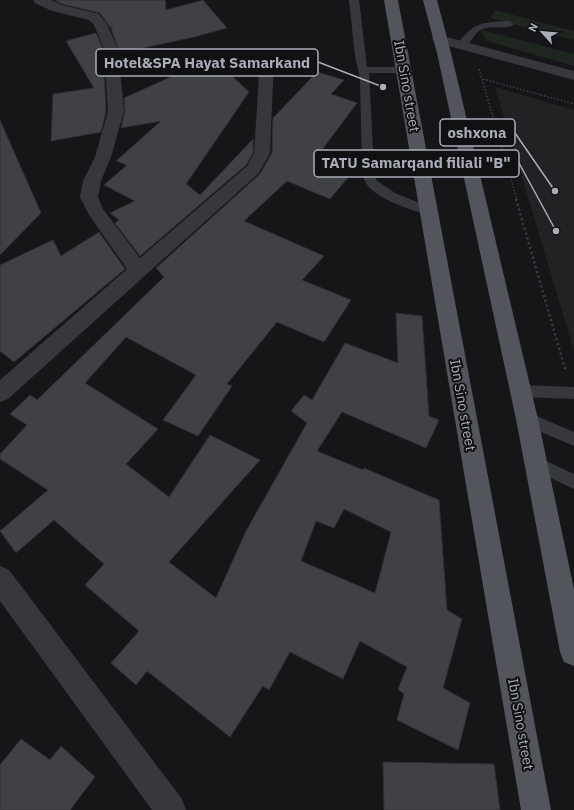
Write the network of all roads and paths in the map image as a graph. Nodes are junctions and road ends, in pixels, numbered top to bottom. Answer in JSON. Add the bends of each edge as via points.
{"nodes":[{"id":1,"x":40,"y":0,"type":"edge"},
{"id":2,"x":354,"y":0,"type":"edge"},
{"id":3,"x":391,"y":0,"type":"edge"},
{"id":4,"x":430,"y":0,"type":"edge"},
{"id":5,"x":509,"y":24,"type":"dead end"},
{"id":6,"x":462,"y":45,"type":"junction"},
{"id":7,"x":442,"y":46,"type":"junction"},
{"id":8,"x":267,"y":58,"type":"dead end"},
{"id":9,"x":478,"y":63,"type":"junction"},
{"id":10,"x":362,"y":70,"type":"junction"},
{"id":11,"x":404,"y":70,"type":"junction"},
{"id":12,"x":482,"y":79,"type":"junction"},
{"id":13,"x":571,"y":83,"type":"edge"},
{"id":14,"x":574,"y":104,"type":"edge"},
{"id":15,"x":428,"y":211,"type":"junction"},
{"id":16,"x":138,"y":270,"type":"junction"},
{"id":17,"x":2,"y":387,"type":"edge"},
{"id":18,"x":521,"y":391,"type":"junction"},
{"id":19,"x":573,"y":393,"type":"edge"},
{"id":20,"x":527,"y":419,"type":"junction"},
{"id":21,"x":574,"y":439,"type":"edge"},
{"id":22,"x":535,"y":463,"type":"junction"},
{"id":23,"x":574,"y":482,"type":"edge"},
{"id":24,"x":0,"y":579,"type":"edge"},
{"id":25,"x":574,"y":652,"type":"edge"},
{"id":26,"x":171,"y":810,"type":"edge"},
{"id":27,"x":536,"y":810,"type":"edge"}],
"edges":[{"from":1,"to":16,"type":"street","via":[[57,8],[86,9],[100,24],[111,49],[116,111],[89,197],[95,211]]},
{"from":2,"to":10,"type":"lane"},
{"from":3,"to":11,"type":"main road","name":"Ibn Sino street"},
{"from":4,"to":7,"type":"main road"},
{"from":5,"to":6,"type":"lane","via":[[487,24],[478,27],[468,34]]},
{"from":6,"to":7,"type":"street"},
{"from":6,"to":13,"type":"street"},
{"from":7,"to":9,"type":"street"},
{"from":7,"to":18,"type":"main road"},
{"from":8,"to":16,"type":"street","via":[[262,153],[253,169]]},
{"from":9,"to":12,"type":"path"},
{"from":9,"to":13,"type":"street"},
{"from":10,"to":11,"type":"lane"},
{"from":10,"to":15,"type":"lane","via":[[365,78],[368,168],[371,182],[407,203]]},
{"from":11,"to":15,"type":"main road","name":"Ibn Sino street"},
{"from":12,"to":14,"type":"path"},
{"from":12,"to":19,"type":"path"},
{"from":15,"to":27,"type":"main road","name":"Ibn Sino street"},
{"from":16,"to":17,"type":"street"},
{"from":18,"to":19,"type":"lane"},
{"from":18,"to":20,"type":"main road"},
{"from":20,"to":21,"type":"lane"},
{"from":20,"to":22,"type":"main road"},
{"from":22,"to":23,"type":"lane"},
{"from":22,"to":25,"type":"main road"},
{"from":24,"to":26,"type":"street"}]}
